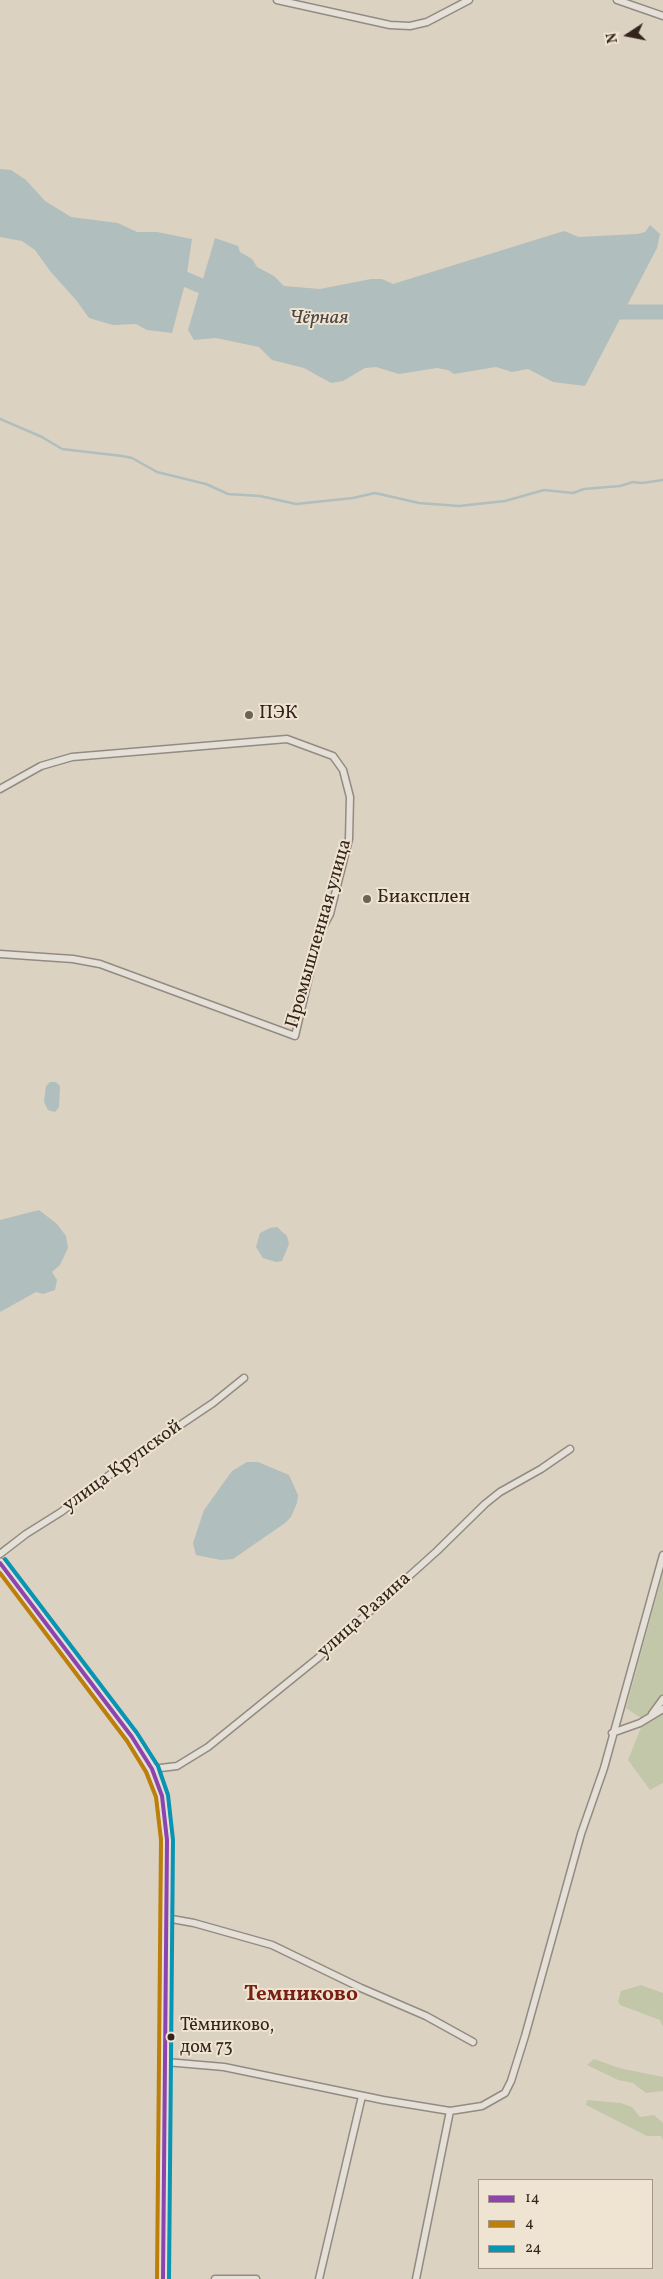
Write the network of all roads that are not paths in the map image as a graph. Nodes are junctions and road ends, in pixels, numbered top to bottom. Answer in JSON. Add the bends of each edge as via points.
{"nodes":[{"id":1,"x":277,"y":0,"type":"edge"},
{"id":2,"x":469,"y":0,"type":"edge"},
{"id":3,"x":617,"y":0,"type":"edge"},
{"id":4,"x":663,"y":16,"type":"edge"},
{"id":5,"x":0,"y":789,"type":"edge"},
{"id":6,"x":0,"y":954,"type":"edge"},
{"id":7,"x":244,"y":1378,"type":"dead end"},
{"id":8,"x":570,"y":1449,"type":"dead end"},
{"id":9,"x":0,"y":1554,"type":"edge"},
{"id":10,"x":663,"y":1555,"type":"edge"},
{"id":11,"x":0,"y":1563,"type":"edge"},
{"id":12,"x":663,"y":1699,"type":"edge"},
{"id":13,"x":663,"y":1709,"type":"edge"},
{"id":14,"x":649,"y":1718,"type":"junction"},
{"id":15,"x":612,"y":1733,"type":"junction"},
{"id":16,"x":152,"y":1769,"type":"junction"},
{"id":17,"x":166,"y":1918,"type":"junction"},
{"id":18,"x":473,"y":2042,"type":"dead end"},
{"id":19,"x":166,"y":2062,"type":"junction"},
{"id":20,"x":362,"y":2096,"type":"junction"},
{"id":21,"x":450,"y":2111,"type":"junction"},
{"id":22,"x":162,"y":2279,"type":"edge"},
{"id":23,"x":215,"y":2279,"type":"edge"},
{"id":24,"x":256,"y":2279,"type":"edge"},
{"id":25,"x":319,"y":2279,"type":"edge"},
{"id":26,"x":416,"y":2279,"type":"edge"}],
"edges":[{"from":1,"to":2,"type":"street","via":[[390,25],[410,26],[427,22]]},
{"from":3,"to":4,"type":"street"},
{"from":5,"to":6,"type":"street","name":"Промышленная улица","via":[[41,766],[72,757],[287,740],[333,756],[343,770],[350,797],[349,839],[330,914],[319,934],[295,1036],[100,964],[73,958]]},
{"from":7,"to":9,"type":"street","name":"улица Крупской"},
{"from":8,"to":16,"type":"street","name":"улица Разина","via":[[492,1498],[318,1658],[208,1747],[177,1766]]},
{"from":10,"to":15,"type":"street"},
{"from":11,"to":16,"type":"street","via":[[109,1705]]},
{"from":12,"to":14,"type":"street"},
{"from":13,"to":14,"type":"street"},
{"from":14,"to":15,"type":"street"},
{"from":15,"to":21,"type":"street","via":[[511,2082],[505,2093],[492,2102],[473,2109]]},
{"from":16,"to":17,"type":"street","via":[[166,1819]]},
{"from":17,"to":18,"type":"street","via":[[272,1945],[426,2016]]},
{"from":17,"to":19,"type":"street"},
{"from":19,"to":20,"type":"street","via":[[224,2067]]},
{"from":19,"to":22,"type":"street"},
{"from":20,"to":21,"type":"street"},
{"from":20,"to":25,"type":"street"},
{"from":21,"to":26,"type":"street"},
{"from":23,"to":24,"type":"street"}]}
